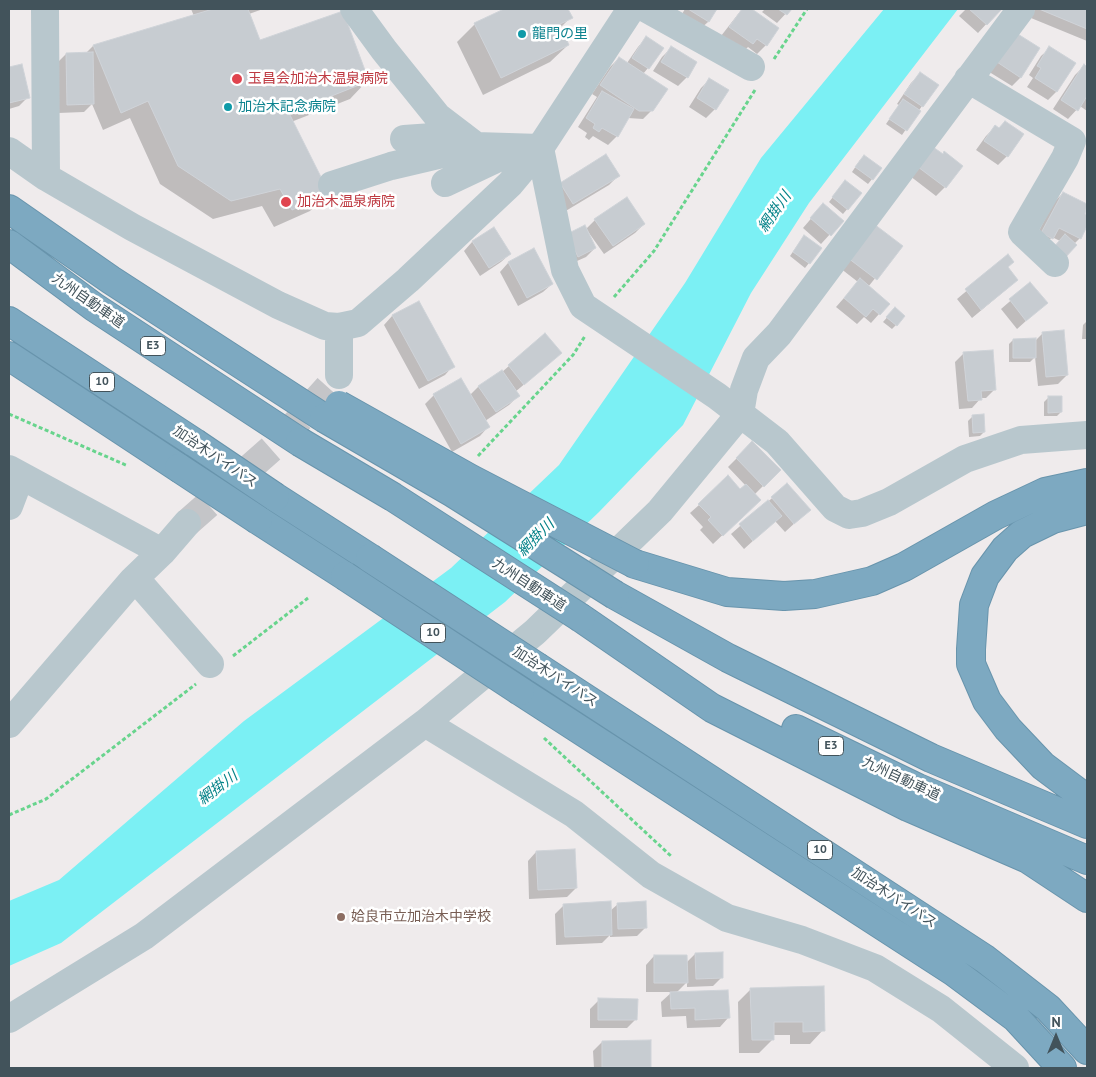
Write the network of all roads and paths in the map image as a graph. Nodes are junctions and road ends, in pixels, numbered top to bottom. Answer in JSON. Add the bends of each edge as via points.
{"nodes":[{"id":1,"x":45,"y":9,"type":"edge"},
{"id":2,"x":354,"y":9,"type":"edge"},
{"id":3,"x":631,"y":9,"type":"edge"},
{"id":4,"x":647,"y":9,"type":"edge"},
{"id":5,"x":806,"y":9,"type":"edge"},
{"id":6,"x":1021,"y":9,"type":"edge"},
{"id":7,"x":760,"y":72,"type":"junction"},
{"id":8,"x":968,"y":79,"type":"junction"},
{"id":9,"x":404,"y":138,"type":"dead end"},
{"id":10,"x":469,"y":141,"type":"junction"},
{"id":11,"x":531,"y":147,"type":"junction"},
{"id":12,"x":9,"y":151,"type":"edge"},
{"id":13,"x":46,"y":177,"type":"junction"},
{"id":14,"x":445,"y":182,"type":"dead end"},
{"id":15,"x":332,"y":185,"type":"dead end"},
{"id":16,"x":9,"y":209,"type":"edge"},
{"id":17,"x":9,"y":244,"type":"edge"},
{"id":18,"x":1055,"y":263,"type":"dead end"},
{"id":19,"x":602,"y":318,"type":"junction"},
{"id":20,"x":9,"y":321,"type":"edge"},
{"id":21,"x":339,"y":328,"type":"junction"},
{"id":22,"x":9,"y":356,"type":"edge"},
{"id":23,"x":339,"y":375,"type":"tunnel mouth"},
{"id":24,"x":331,"y":412,"type":"junction"},
{"id":25,"x":9,"y":414,"type":"edge"},
{"id":26,"x":740,"y":414,"type":"junction"},
{"id":27,"x":1087,"y":435,"type":"edge"},
{"id":28,"x":472,"y":462,"type":"dead end"},
{"id":29,"x":135,"y":469,"type":"dead end"},
{"id":30,"x":15,"y":473,"type":"edge"},
{"id":31,"x":1087,"y":483,"type":"edge"},
{"id":32,"x":9,"y":506,"type":"edge"},
{"id":33,"x":1087,"y":510,"type":"edge"},
{"id":34,"x":187,"y":523,"type":"tunnel mouth"},
{"id":35,"x":162,"y":552,"type":"junction"},
{"id":36,"x":135,"y":578,"type":"junction"},
{"id":37,"x":308,"y":598,"type":"dead end"},
{"id":38,"x":581,"y":618,"type":"junction"},
{"id":39,"x":212,"y":669,"type":"junction"},
{"id":40,"x":425,"y":723,"type":"junction"},
{"id":41,"x":9,"y":724,"type":"edge"},
{"id":42,"x":543,"y":737,"type":"dead end"},
{"id":43,"x":1087,"y":798,"type":"edge"},
{"id":44,"x":9,"y":814,"type":"edge"},
{"id":45,"x":1087,"y":824,"type":"edge"},
{"id":46,"x":1087,"y":860,"type":"edge"},
{"id":47,"x":679,"y":861,"type":"dead end"},
{"id":48,"x":1087,"y":898,"type":"edge"},
{"id":49,"x":9,"y":1019,"type":"edge"},
{"id":50,"x":1087,"y":1050,"type":"edge"},
{"id":51,"x":1014,"y":1068,"type":"edge"},
{"id":52,"x":1062,"y":1068,"type":"edge"}],
"edges":[{"from":1,"to":13,"type":"street"},
{"from":2,"to":10,"type":"street","via":[[438,118]]},
{"from":3,"to":11,"type":"street"},
{"from":4,"to":7,"type":"street"},
{"from":5,"to":7,"type":"path"},
{"from":6,"to":8,"type":"street"},
{"from":7,"to":19,"type":"path","via":[[654,251]]},
{"from":8,"to":18,"type":"street","via":[[1072,142],[1022,232]]},
{"from":8,"to":26,"type":"street","via":[[779,334],[756,358],[744,390]]},
{"from":9,"to":10,"type":"street"},
{"from":10,"to":11,"type":"street"},
{"from":10,"to":15,"type":"street"},
{"from":11,"to":14,"type":"street"},
{"from":11,"to":19,"type":"street","via":[[564,270],[583,306]]},
{"from":11,"to":21,"type":"street","via":[[510,184],[358,324]]},
{"from":12,"to":13,"type":"street"},
{"from":13,"to":21,"type":"street","via":[[278,305],[324,326]]},
{"from":16,"to":24,"type":"highway","number":"E3","via":[[111,280]]},
{"from":17,"to":38,"type":"highway","name":"九州自動車道","number":"E3","bridge":true,"via":[[94,308]]},
{"from":19,"to":26,"type":"street"},
{"from":19,"to":28,"type":"path","via":[[573,356]]},
{"from":20,"to":50,"type":"highway","name":"加治木バイパス","number":"10","bridge":true,"via":[[985,958],[1048,1008]]},
{"from":21,"to":23,"type":"street"},
{"from":22,"to":52,"type":"highway","name":"加治木バイパス","number":"10","bridge":true,"via":[[954,972],[1016,1018]]},
{"from":24,"to":31,"type":"highway","bridge":true,"via":[[471,479],[635,564],[728,592],[784,596],[815,594],[872,581],[1045,492]]},
{"from":24,"to":45,"type":"highway","number":"E3","bridge":true,"via":[[453,494],[615,595],[728,658],[932,758]]},
{"from":25,"to":29,"type":"path"},
{"from":26,"to":27,"type":"street","via":[[776,442],[835,508],[849,515],[862,514],[889,502],[965,459],[1021,440]]},
{"from":26,"to":40,"type":"street","via":[[660,511],[535,632]]},
{"from":30,"to":32,"type":"street"},
{"from":30,"to":35,"type":"street"},
{"from":33,"to":43,"type":"highway","via":[[1037,526],[1022,534],[1005,550],[986,576],[974,605],[971,649],[971,664],[987,701],[1008,729],[1043,766]]},
{"from":34,"to":35,"type":"street"},
{"from":35,"to":36,"type":"street"},
{"from":36,"to":39,"type":"street"},
{"from":36,"to":41,"type":"street"},
{"from":37,"to":39,"type":"path"},
{"from":38,"to":46,"type":"highway","name":"九州自動車道","number":"E3","via":[[712,689],[918,788]]},
{"from":38,"to":48,"type":"highway","via":[[712,708],[908,807],[1028,859]]},
{"from":39,"to":44,"type":"path","via":[[46,799]]},
{"from":40,"to":49,"type":"street","via":[[144,936]]},
{"from":40,"to":51,"type":"street","via":[[574,814],[650,875],[727,918],[802,940],[875,968],[941,1009]]},
{"from":42,"to":47,"type":"path"}]}
